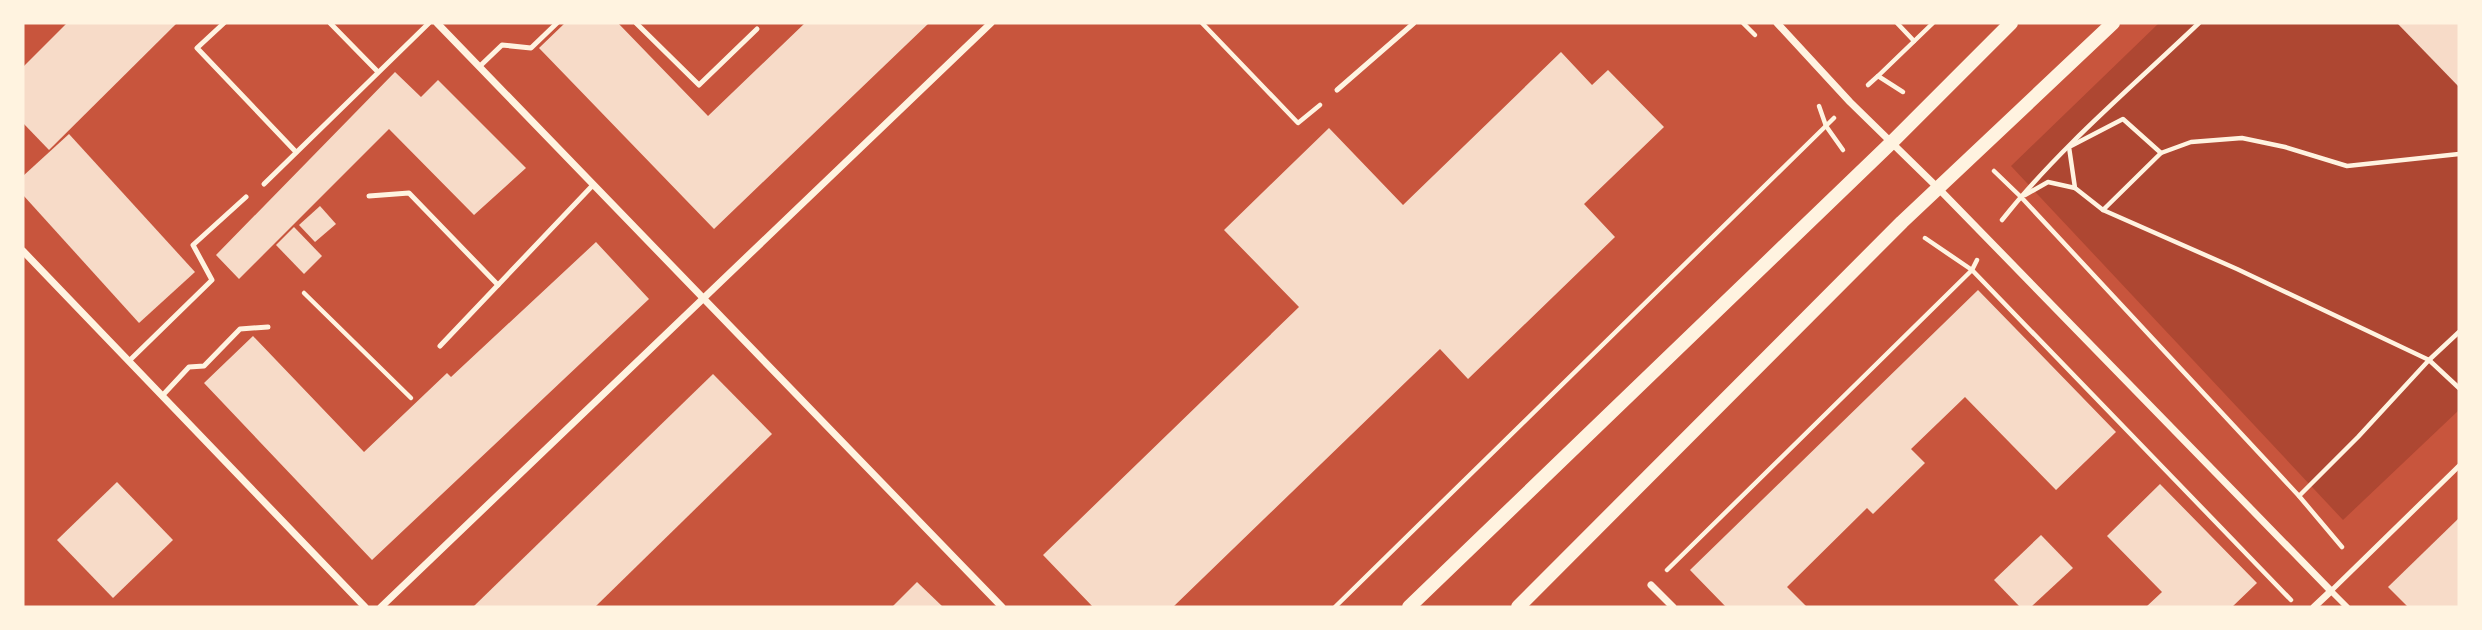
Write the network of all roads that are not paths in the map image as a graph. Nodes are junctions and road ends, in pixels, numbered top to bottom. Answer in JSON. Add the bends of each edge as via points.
{"nodes":[{"id":1,"x":224,"y":23,"type":"edge"},
{"id":2,"x":330,"y":23,"type":"edge"},
{"id":3,"x":429,"y":23,"type":"edge"},
{"id":4,"x":437,"y":23,"type":"edge"},
{"id":5,"x":558,"y":23,"type":"edge"},
{"id":6,"x":636,"y":23,"type":"edge"},
{"id":7,"x":991,"y":23,"type":"edge"},
{"id":8,"x":1777,"y":23,"type":"edge"},
{"id":9,"x":2011,"y":23,"type":"edge"},
{"id":10,"x":2113,"y":23,"type":"edge"},
{"id":11,"x":1410,"y":24,"type":"edge"},
{"id":12,"x":757,"y":29,"type":"dead end"},
{"id":13,"x":479,"y":67,"type":"junction"},
{"id":14,"x":378,"y":72,"type":"junction"},
{"id":15,"x":1337,"y":90,"type":"road end"},
{"id":16,"x":1892,"y":142,"type":"junction"},
{"id":17,"x":296,"y":152,"type":"junction"},
{"id":18,"x":264,"y":184,"type":"dead end"},
{"id":19,"x":593,"y":185,"type":"junction"},
{"id":20,"x":1938,"y":188,"type":"junction"},
{"id":21,"x":246,"y":197,"type":"dead end"},
{"id":22,"x":369,"y":197,"type":"dead end"},
{"id":23,"x":23,"y":251,"type":"edge"},
{"id":24,"x":498,"y":285,"type":"junction"},
{"id":25,"x":702,"y":299,"type":"junction"},
{"id":26,"x":268,"y":327,"type":"dead end"},
{"id":27,"x":440,"y":346,"type":"dead end"},
{"id":28,"x":129,"y":361,"type":"junction"},
{"id":29,"x":162,"y":396,"type":"junction"},
{"id":30,"x":2459,"y":466,"type":"edge"},
{"id":31,"x":1651,"y":585,"type":"road end"},
{"id":32,"x":2331,"y":591,"type":"junction"},
{"id":33,"x":365,"y":607,"type":"edge"},
{"id":34,"x":381,"y":607,"type":"edge"},
{"id":35,"x":1002,"y":607,"type":"edge"},
{"id":36,"x":1409,"y":607,"type":"edge"},
{"id":37,"x":1518,"y":607,"type":"edge"},
{"id":38,"x":1673,"y":607,"type":"edge"},
{"id":39,"x":2314,"y":607,"type":"edge"},
{"id":40,"x":2347,"y":607,"type":"edge"}],
"edges":[{"from":1,"to":17,"type":"lane","via":[[197,48]]},
{"from":2,"to":14,"type":"lane"},
{"from":3,"to":14,"type":"lane"},
{"from":4,"to":13,"type":"street"},
{"from":5,"to":13,"type":"lane","via":[[531,48],[502,45]]},
{"from":6,"to":12,"type":"lane","via":[[699,85]]},
{"from":7,"to":25,"type":"street"},
{"from":8,"to":16,"type":"street"},
{"from":9,"to":16,"type":"main road"},
{"from":10,"to":20,"type":"main road"},
{"from":11,"to":15,"type":"lane"},
{"from":13,"to":19,"type":"street"},
{"from":14,"to":17,"type":"lane"},
{"from":16,"to":20,"type":"street"},
{"from":16,"to":36,"type":"main road"},
{"from":17,"to":18,"type":"lane"},
{"from":19,"to":24,"type":"lane"},
{"from":19,"to":25,"type":"street"},
{"from":20,"to":32,"type":"street"},
{"from":20,"to":37,"type":"main road"},
{"from":21,"to":28,"type":"lane","via":[[193,245],[212,280]]},
{"from":22,"to":24,"type":"lane","via":[[409,193]]},
{"from":23,"to":28,"type":"street"},
{"from":24,"to":27,"type":"lane"},
{"from":25,"to":34,"type":"street"},
{"from":25,"to":35,"type":"street"},
{"from":26,"to":29,"type":"lane","via":[[240,329],[204,366],[189,368]]},
{"from":28,"to":29,"type":"street"},
{"from":29,"to":33,"type":"street"},
{"from":30,"to":32,"type":"lane"},
{"from":31,"to":38,"type":"street"},
{"from":32,"to":39,"type":"street"},
{"from":32,"to":40,"type":"street"}]}
